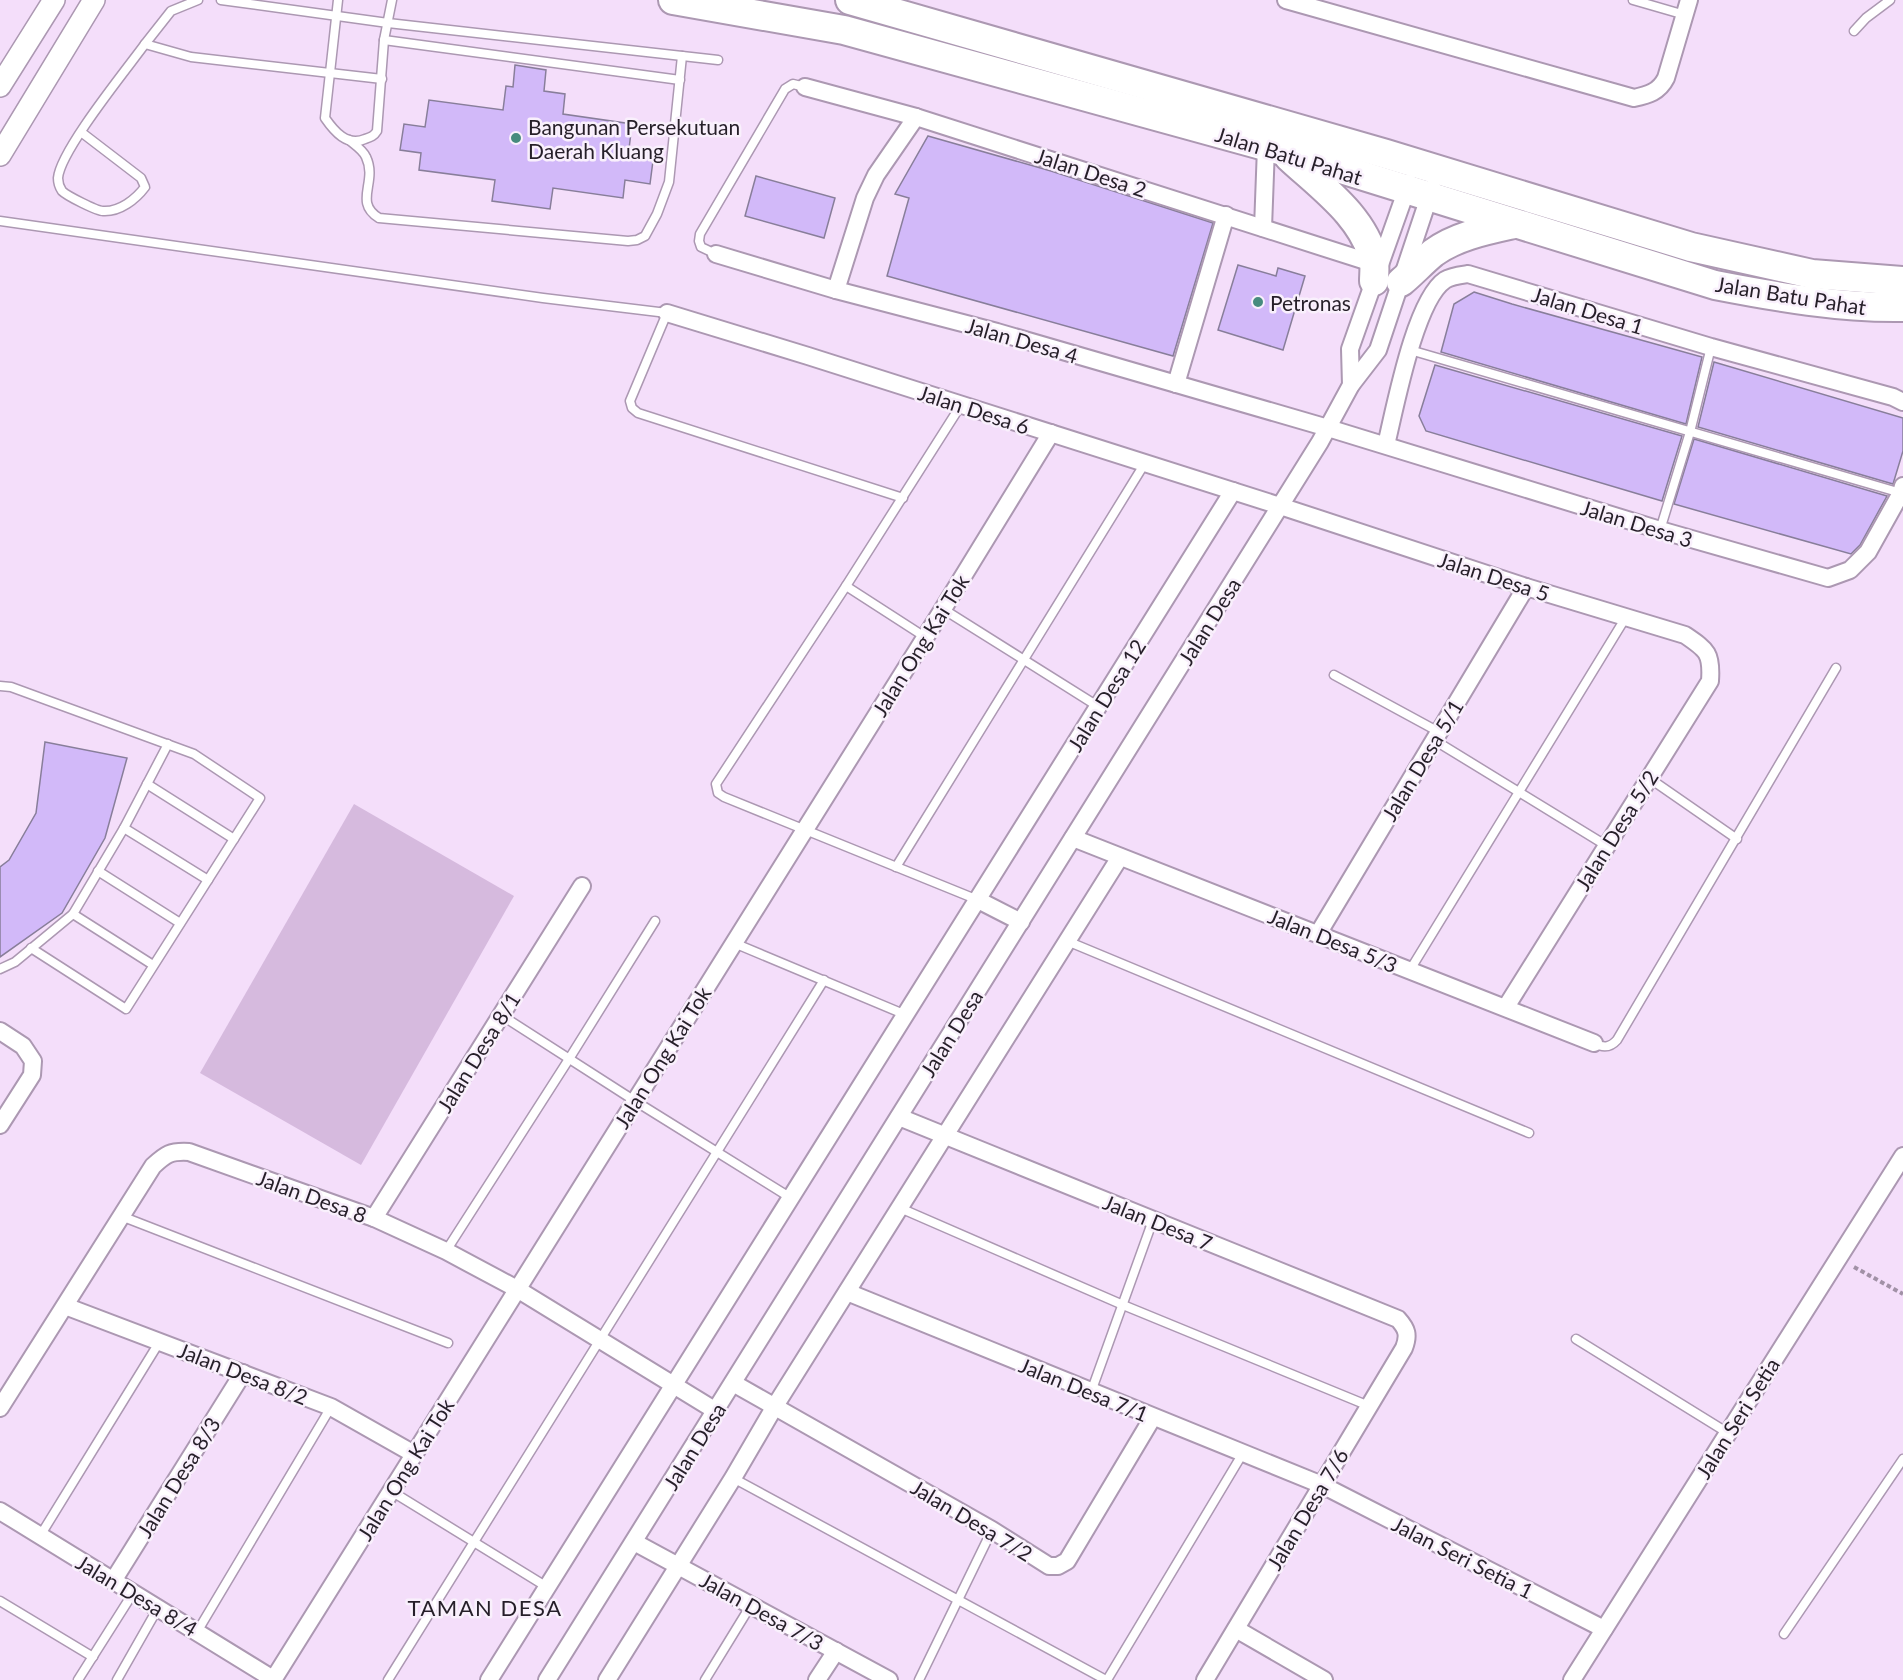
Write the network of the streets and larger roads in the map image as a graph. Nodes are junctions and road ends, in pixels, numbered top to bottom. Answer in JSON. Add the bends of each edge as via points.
{"nodes":[{"id":1,"x":94,"y":0,"type":"edge"},
{"id":2,"x":673,"y":0,"type":"edge"},
{"id":3,"x":850,"y":0,"type":"edge"},
{"id":4,"x":1286,"y":0,"type":"edge"},
{"id":5,"x":51,"y":5,"type":"edge"},
{"id":6,"x":1687,"y":8,"type":"edge"},
{"id":7,"x":78,"y":26,"type":"junction"},
{"id":8,"x":0,"y":86,"type":"edge"},
{"id":9,"x":805,"y":87,"type":"road end"},
{"id":10,"x":916,"y":117,"type":"junction"},
{"id":11,"x":1275,"y":149,"type":"junction"},
{"id":12,"x":0,"y":155,"type":"edge"},
{"id":13,"x":1427,"y":166,"type":"junction"},
{"id":14,"x":1418,"y":194,"type":"junction"},
{"id":15,"x":1226,"y":215,"type":"junction"},
{"id":16,"x":1516,"y":223,"type":"junction"},
{"id":17,"x":1263,"y":228,"type":"junction"},
{"id":18,"x":716,"y":254,"type":"road end"},
{"id":19,"x":1383,"y":276,"type":"junction"},
{"id":20,"x":1903,"y":282,"type":"edge"},
{"id":21,"x":836,"y":290,"type":"junction"},
{"id":22,"x":1903,"y":307,"type":"edge"},
{"id":23,"x":667,"y":313,"type":"road end"},
{"id":24,"x":1176,"y":384,"type":"junction"},
{"id":25,"x":1351,"y":385,"type":"junction"},
{"id":26,"x":1903,"y":402,"type":"edge"},
{"id":27,"x":1051,"y":433,"type":"junction"},
{"id":28,"x":1324,"y":435,"type":"junction"},
{"id":29,"x":1386,"y":446,"type":"junction"},
{"id":30,"x":1902,"y":490,"type":"edge"},
{"id":31,"x":1233,"y":491,"type":"junction"},
{"id":32,"x":1280,"y":506,"type":"junction"},
{"id":33,"x":1526,"y":587,"type":"junction"},
{"id":34,"x":1706,"y":650,"type":"joint"},
{"id":35,"x":1073,"y":838,"type":"junction"},
{"id":36,"x":1120,"y":856,"type":"junction"},
{"id":37,"x":582,"y":886,"type":"dead end"},
{"id":38,"x":978,"y":900,"type":"junction"},
{"id":39,"x":1021,"y":922,"type":"junction"},
{"id":40,"x":1318,"y":934,"type":"junction"},
{"id":41,"x":1506,"y":1007,"type":"junction"},
{"id":42,"x":0,"y":1032,"type":"edge"},
{"id":43,"x":1594,"y":1043,"type":"road end"},
{"id":44,"x":899,"y":1117,"type":"junction"},
{"id":45,"x":0,"y":1125,"type":"edge"},
{"id":46,"x":946,"y":1135,"type":"junction"},
{"id":47,"x":1903,"y":1156,"type":"edge"},
{"id":48,"x":374,"y":1218,"type":"junction"},
{"id":49,"x":517,"y":1289,"type":"junction"},
{"id":50,"x":847,"y":1293,"type":"junction"},
{"id":51,"x":65,"y":1306,"type":"junction"},
{"id":52,"x":1408,"y":1338,"type":"joint"},
{"id":53,"x":243,"y":1373,"type":"junction"},
{"id":54,"x":733,"y":1383,"type":"junction"},
{"id":55,"x":674,"y":1385,"type":"junction"},
{"id":56,"x":775,"y":1406,"type":"junction"},
{"id":57,"x":0,"y":1408,"type":"edge"},
{"id":58,"x":716,"y":1411,"type":"junction"},
{"id":59,"x":1153,"y":1417,"type":"junction"},
{"id":60,"x":414,"y":1454,"type":"junction"},
{"id":61,"x":1322,"y":1485,"type":"junction"},
{"id":62,"x":0,"y":1511,"type":"edge"},
{"id":63,"x":634,"y":1542,"type":"junction"},
{"id":64,"x":678,"y":1565,"type":"junction"},
{"id":65,"x":113,"y":1581,"type":"junction"},
{"id":66,"x":1236,"y":1629,"type":"junction"},
{"id":67,"x":1604,"y":1629,"type":"junction"},
{"id":68,"x":836,"y":1651,"type":"junction"},
{"id":69,"x":273,"y":1679,"type":"edge"},
{"id":70,"x":489,"y":1680,"type":"edge"},
{"id":71,"x":547,"y":1680,"type":"edge"},
{"id":72,"x":607,"y":1680,"type":"edge"},
{"id":73,"x":817,"y":1680,"type":"edge"},
{"id":74,"x":889,"y":1680,"type":"edge"},
{"id":75,"x":1205,"y":1680,"type":"edge"},
{"id":76,"x":1324,"y":1680,"type":"edge"},
{"id":77,"x":1572,"y":1680,"type":"edge"}],
"edges":[{"from":1,"to":7,"type":"street"},
{"from":2,"to":11,"type":"highway","name":"Jalan Batu Pahat","via":[[844,30]]},
{"from":3,"to":13,"type":"highway","name":"Jalan Batu Pahat"},
{"from":4,"to":6,"type":"street","via":[[1634,98],[1662,86]]},
{"from":5,"to":7,"type":"street"},
{"from":5,"to":8,"type":"street"},
{"from":7,"to":12,"type":"street"},
{"from":9,"to":10,"type":"street","name":"Jalan Desa 2"},
{"from":10,"to":15,"type":"street","name":"Jalan Desa 2"},
{"from":10,"to":21,"type":"street","via":[[865,198]]},
{"from":11,"to":14,"type":"highway","name":"Jalan Batu Pahat"},
{"from":11,"to":17,"type":"street"},
{"from":11,"to":19,"type":"highway","via":[[1346,210]]},
{"from":13,"to":14,"type":"street","name":"Jalan Desa"},
{"from":13,"to":14,"type":"street","name":"Jalan Desa"},
{"from":13,"to":20,"type":"highway","name":"Jalan Batu Pahat","via":[[1691,247],[1812,274]]},
{"from":14,"to":16,"type":"highway","name":"Jalan Batu Pahat"},
{"from":14,"to":19,"type":"street","name":"Jalan Desa"},
{"from":14,"to":19,"type":"street","name":"Jalan Desa"},
{"from":15,"to":17,"type":"street","name":"Jalan Desa 2"},
{"from":15,"to":24,"type":"street"},
{"from":16,"to":19,"type":"highway","via":[[1451,243]]},
{"from":16,"to":22,"type":"highway","name":"Jalan Batu Pahat","via":[[1715,285],[1788,298],[1874,308]]},
{"from":17,"to":19,"type":"street","name":"Jalan Desa 2"},
{"from":18,"to":21,"type":"street","name":"Jalan Desa 4"},
{"from":19,"to":25,"type":"street","name":"Jalan Desa","via":[[1350,349]]},
{"from":19,"to":25,"type":"street","name":"Jalan Desa","via":[[1378,351]]},
{"from":21,"to":24,"type":"street","name":"Jalan Desa 4"},
{"from":23,"to":27,"type":"street","name":"Jalan Desa 6"},
{"from":24,"to":28,"type":"street","name":"Jalan Desa 4"},
{"from":25,"to":28,"type":"street","name":"Jalan Desa"},
{"from":26,"to":29,"type":"street","name":"Jalan Desa 1","via":[[1468,273],[1446,279],[1429,298],[1410,350]]},
{"from":27,"to":31,"type":"street","name":"Jalan Desa 6"},
{"from":27,"to":49,"type":"street","name":"Jalan Ong Kai Tok"},
{"from":28,"to":29,"type":"street","name":"Jalan Desa 3"},
{"from":28,"to":32,"type":"street","name":"Jalan Desa"},
{"from":29,"to":30,"type":"street","name":"Jalan Desa 3","via":[[1828,578],[1850,570],[1868,552]]},
{"from":31,"to":32,"type":"street","name":"Jalan Desa 6"},
{"from":31,"to":38,"type":"street","name":"Jalan Desa 12"},
{"from":32,"to":33,"type":"street","name":"Jalan Desa 5"},
{"from":32,"to":35,"type":"street","name":"Jalan Desa"},
{"from":33,"to":34,"type":"street","name":"Jalan Desa 5","via":[[1685,635]]},
{"from":33,"to":40,"type":"street","name":"Jalan Desa 5/1"},
{"from":34,"to":41,"type":"street","name":"Jalan Desa 5/2","via":[[1712,662],[1710,681]]},
{"from":35,"to":36,"type":"street","name":"Jalan Desa 5/3"},
{"from":35,"to":39,"type":"street","name":"Jalan Desa"},
{"from":36,"to":40,"type":"street","name":"Jalan Desa 5/3"},
{"from":36,"to":46,"type":"street"},
{"from":37,"to":48,"type":"street","name":"Jalan Desa 8/1"},
{"from":38,"to":39,"type":"street"},
{"from":38,"to":55,"type":"street"},
{"from":39,"to":44,"type":"street","name":"Jalan Desa"},
{"from":40,"to":41,"type":"street","name":"Jalan Desa 5/3"},
{"from":41,"to":43,"type":"street","name":"Jalan Desa 5/3"},
{"from":42,"to":45,"type":"street","via":[[23,1046],[33,1061],[32,1075]]},
{"from":44,"to":46,"type":"street","name":"Jalan Desa 7"},
{"from":44,"to":54,"type":"street","name":"Jalan Desa"},
{"from":46,"to":50,"type":"street"},
{"from":46,"to":52,"type":"street","name":"Jalan Desa 7","via":[[1398,1320],[1406,1328]]},
{"from":47,"to":67,"type":"street","name":"Jalan Seri Setia"},
{"from":48,"to":49,"type":"street","name":"Jalan Desa 8"},
{"from":48,"to":51,"type":"street","name":"Jalan Desa 8","via":[[189,1152],[174,1151],[153,1166]]},
{"from":49,"to":55,"type":"street","name":"Jalan Desa 8"},
{"from":49,"to":60,"type":"street","name":"Jalan Ong Kai Tok"},
{"from":50,"to":56,"type":"street"},
{"from":50,"to":59,"type":"street","name":"Jalan Desa 7/1"},
{"from":51,"to":53,"type":"street","name":"Jalan Desa 8/2"},
{"from":51,"to":57,"type":"street","name":"Jalan Desa 8"},
{"from":52,"to":61,"type":"street","name":"Jalan Desa 7/6"},
{"from":53,"to":60,"type":"street","name":"Jalan Desa 8/2","via":[[331,1407]]},
{"from":53,"to":65,"type":"street","name":"Jalan Desa 8/3"},
{"from":54,"to":56,"type":"street","name":"Jalan Desa 7/2"},
{"from":54,"to":58,"type":"street","name":"Jalan Desa"},
{"from":55,"to":58,"type":"street","name":"Jalan Desa 8"},
{"from":55,"to":70,"type":"street"},
{"from":56,"to":59,"type":"street","name":"Jalan Desa 7/2","via":[[1049,1566],[1067,1561]]},
{"from":56,"to":64,"type":"street"},
{"from":58,"to":63,"type":"street","name":"Jalan Desa"},
{"from":59,"to":61,"type":"street","name":"Jalan Desa 7/1"},
{"from":60,"to":69,"type":"street","name":"Jalan Ong Kai Tok"},
{"from":61,"to":66,"type":"street","name":"Jalan Desa 7/6"},
{"from":61,"to":67,"type":"street","name":"Jalan Seri Setia 1"},
{"from":62,"to":65,"type":"street","name":"Jalan Desa 8/4"},
{"from":63,"to":64,"type":"street","name":"Jalan Desa 7/3"},
{"from":63,"to":71,"type":"street","name":"Jalan Desa"},
{"from":64,"to":68,"type":"street","name":"Jalan Desa 7/3"},
{"from":64,"to":72,"type":"street"},
{"from":65,"to":69,"type":"street","name":"Jalan Desa 8/4"},
{"from":66,"to":75,"type":"street","name":"Jalan Desa 7/6"},
{"from":66,"to":76,"type":"street"},
{"from":67,"to":77,"type":"street","name":"Jalan Seri Setia"},
{"from":68,"to":73,"type":"street"},
{"from":68,"to":74,"type":"street","name":"Jalan Desa 7/3"}]}
